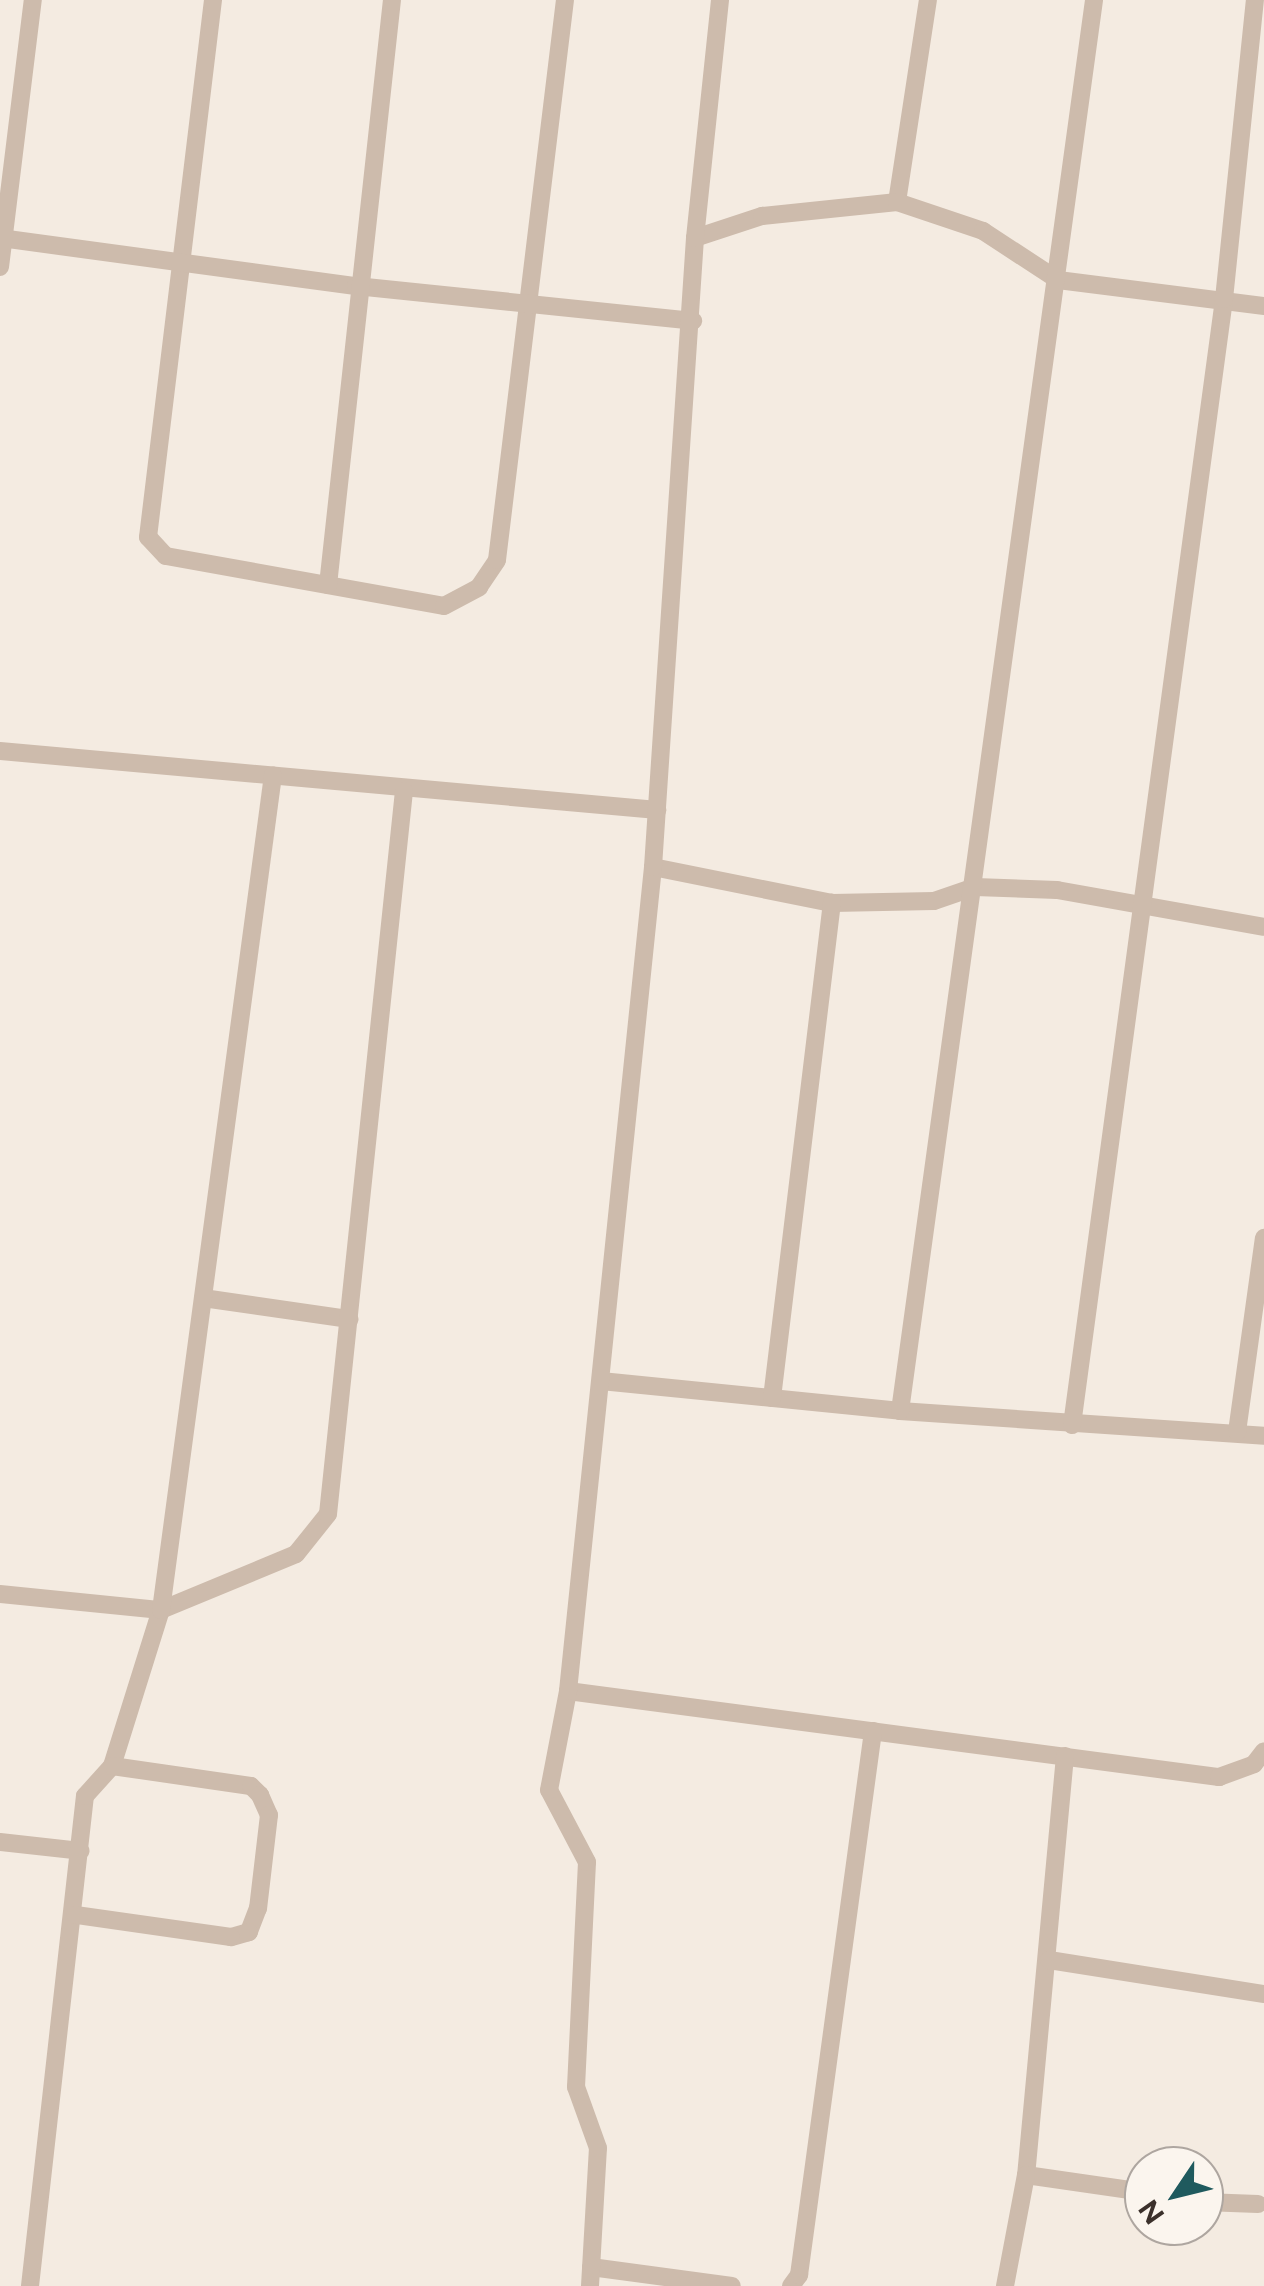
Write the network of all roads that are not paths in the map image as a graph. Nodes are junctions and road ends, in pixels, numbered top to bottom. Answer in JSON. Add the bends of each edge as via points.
{"nodes":[{"id":1,"x":33,"y":0,"type":"edge"},
{"id":2,"x":213,"y":0,"type":"edge"},
{"id":3,"x":392,"y":0,"type":"edge"},
{"id":4,"x":565,"y":0,"type":"edge"},
{"id":5,"x":720,"y":0,"type":"edge"},
{"id":6,"x":928,"y":0,"type":"edge"},
{"id":7,"x":1094,"y":0,"type":"edge"},
{"id":8,"x":1255,"y":0,"type":"edge"},
{"id":9,"x":897,"y":202,"type":"junction"},
{"id":10,"x":2,"y":238,"type":"edge"},
{"id":11,"x":695,"y":238,"type":"junction"},
{"id":12,"x":176,"y":263,"type":"junction"},
{"id":13,"x":0,"y":267,"type":"edge"},
{"id":14,"x":1058,"y":280,"type":"junction"},
{"id":15,"x":356,"y":286,"type":"junction"},
{"id":16,"x":1224,"y":299,"type":"junction"},
{"id":17,"x":529,"y":304,"type":"junction"},
{"id":18,"x":1264,"y":306,"type":"edge"},
{"id":19,"x":693,"y":322,"type":"junction"},
{"id":20,"x":328,"y":585,"type":"junction"},
{"id":21,"x":0,"y":751,"type":"edge"},
{"id":22,"x":273,"y":776,"type":"junction"},
{"id":23,"x":404,"y":791,"type":"junction"},
{"id":24,"x":657,"y":810,"type":"junction"},
{"id":25,"x":653,"y":866,"type":"junction"},
{"id":26,"x":975,"y":887,"type":"junction"},
{"id":27,"x":832,"y":904,"type":"junction"},
{"id":28,"x":1145,"y":907,"type":"junction"},
{"id":29,"x":1264,"y":928,"type":"edge"},
{"id":30,"x":1264,"y":1238,"type":"edge"},
{"id":31,"x":203,"y":1298,"type":"junction"},
{"id":32,"x":349,"y":1319,"type":"junction"},
{"id":33,"x":602,"y":1381,"type":"junction"},
{"id":34,"x":772,"y":1398,"type":"junction"},
{"id":35,"x":900,"y":1411,"type":"junction"},
{"id":36,"x":1072,"y":1425,"type":"junction"},
{"id":37,"x":1237,"y":1432,"type":"junction"},
{"id":38,"x":1264,"y":1436,"type":"edge"},
{"id":39,"x":0,"y":1594,"type":"edge"},
{"id":40,"x":160,"y":1610,"type":"junction"},
{"id":41,"x":568,"y":1692,"type":"junction"},
{"id":42,"x":874,"y":1731,"type":"junction"},
{"id":43,"x":1264,"y":1751,"type":"edge"},
{"id":44,"x":1065,"y":1756,"type":"junction"},
{"id":45,"x":112,"y":1766,"type":"junction"},
{"id":46,"x":0,"y":1842,"type":"edge"},
{"id":47,"x":81,"y":1851,"type":"junction"},
{"id":48,"x":76,"y":1915,"type":"junction"},
{"id":49,"x":1049,"y":1960,"type":"junction"},
{"id":50,"x":1264,"y":1994,"type":"edge"},
{"id":51,"x":1026,"y":2175,"type":"junction"},
{"id":52,"x":1124,"y":2189,"type":"edge"},
{"id":53,"x":1224,"y":2203,"type":"edge"},
{"id":54,"x":1258,"y":2204,"type":"dead end"},
{"id":55,"x":590,"y":2277,"type":"edge"},
{"id":56,"x":30,"y":2286,"type":"edge"},
{"id":57,"x":732,"y":2286,"type":"edge"},
{"id":58,"x":791,"y":2286,"type":"edge"},
{"id":59,"x":1005,"y":2286,"type":"edge"}],
"edges":[{"from":1,"to":10,"type":"lane"},
{"from":2,"to":12,"type":"lane"},
{"from":3,"to":15,"type":"lane"},
{"from":4,"to":17,"type":"lane"},
{"from":5,"to":11,"type":"lane"},
{"from":6,"to":9,"type":"lane"},
{"from":7,"to":14,"type":"lane"},
{"from":8,"to":16,"type":"lane"},
{"from":9,"to":11,"type":"lane","via":[[762,216]]},
{"from":9,"to":14,"type":"lane","via":[[983,231]]},
{"from":10,"to":12,"type":"lane"},
{"from":10,"to":13,"type":"lane"},
{"from":11,"to":19,"type":"lane"},
{"from":12,"to":15,"type":"lane"},
{"from":12,"to":20,"type":"lane","via":[[148,538],[166,556]]},
{"from":14,"to":16,"type":"lane"},
{"from":14,"to":26,"type":"lane"},
{"from":15,"to":17,"type":"lane"},
{"from":15,"to":20,"type":"lane"},
{"from":16,"to":18,"type":"lane"},
{"from":16,"to":28,"type":"lane"},
{"from":17,"to":19,"type":"lane"},
{"from":17,"to":20,"type":"lane","via":[[497,560],[479,587],[444,606]]},
{"from":19,"to":24,"type":"lane"},
{"from":21,"to":22,"type":"lane"},
{"from":22,"to":23,"type":"lane"},
{"from":22,"to":31,"type":"lane"},
{"from":23,"to":24,"type":"lane"},
{"from":23,"to":32,"type":"lane"},
{"from":24,"to":25,"type":"lane"},
{"from":25,"to":27,"type":"lane"},
{"from":25,"to":33,"type":"lane"},
{"from":26,"to":27,"type":"lane","via":[[934,900]]},
{"from":26,"to":28,"type":"lane","via":[[1057,890]]},
{"from":26,"to":35,"type":"lane"},
{"from":27,"to":34,"type":"lane"},
{"from":28,"to":29,"type":"lane"},
{"from":28,"to":36,"type":"lane"},
{"from":30,"to":37,"type":"lane"},
{"from":31,"to":32,"type":"lane"},
{"from":31,"to":40,"type":"lane"},
{"from":32,"to":40,"type":"lane","via":[[328,1514],[315,1538],[232,1586]]},
{"from":33,"to":34,"type":"lane"},
{"from":33,"to":41,"type":"lane"},
{"from":34,"to":35,"type":"lane"},
{"from":35,"to":36,"type":"lane"},
{"from":36,"to":37,"type":"lane"},
{"from":37,"to":38,"type":"lane"},
{"from":39,"to":40,"type":"lane"},
{"from":40,"to":45,"type":"lane"},
{"from":41,"to":42,"type":"lane"},
{"from":41,"to":55,"type":"lane","via":[[549,1790],[587,1862],[576,2087],[598,2148]]},
{"from":42,"to":44,"type":"lane"},
{"from":42,"to":58,"type":"lane","via":[[799,2275]]},
{"from":43,"to":44,"type":"lane","via":[[1254,1764],[1218,1777]]},
{"from":44,"to":49,"type":"lane"},
{"from":45,"to":47,"type":"lane","via":[[85,1796]]},
{"from":45,"to":48,"type":"lane","via":[[251,1786],[269,1815],[258,1908],[249,1932],[232,1937]]},
{"from":46,"to":47,"type":"lane"},
{"from":47,"to":48,"type":"lane"},
{"from":48,"to":56,"type":"lane"},
{"from":49,"to":50,"type":"lane"},
{"from":49,"to":51,"type":"lane"},
{"from":51,"to":52,"type":"lane"},
{"from":51,"to":59,"type":"lane"},
{"from":53,"to":54,"type":"lane"},
{"from":55,"to":57,"type":"lane"}]}
